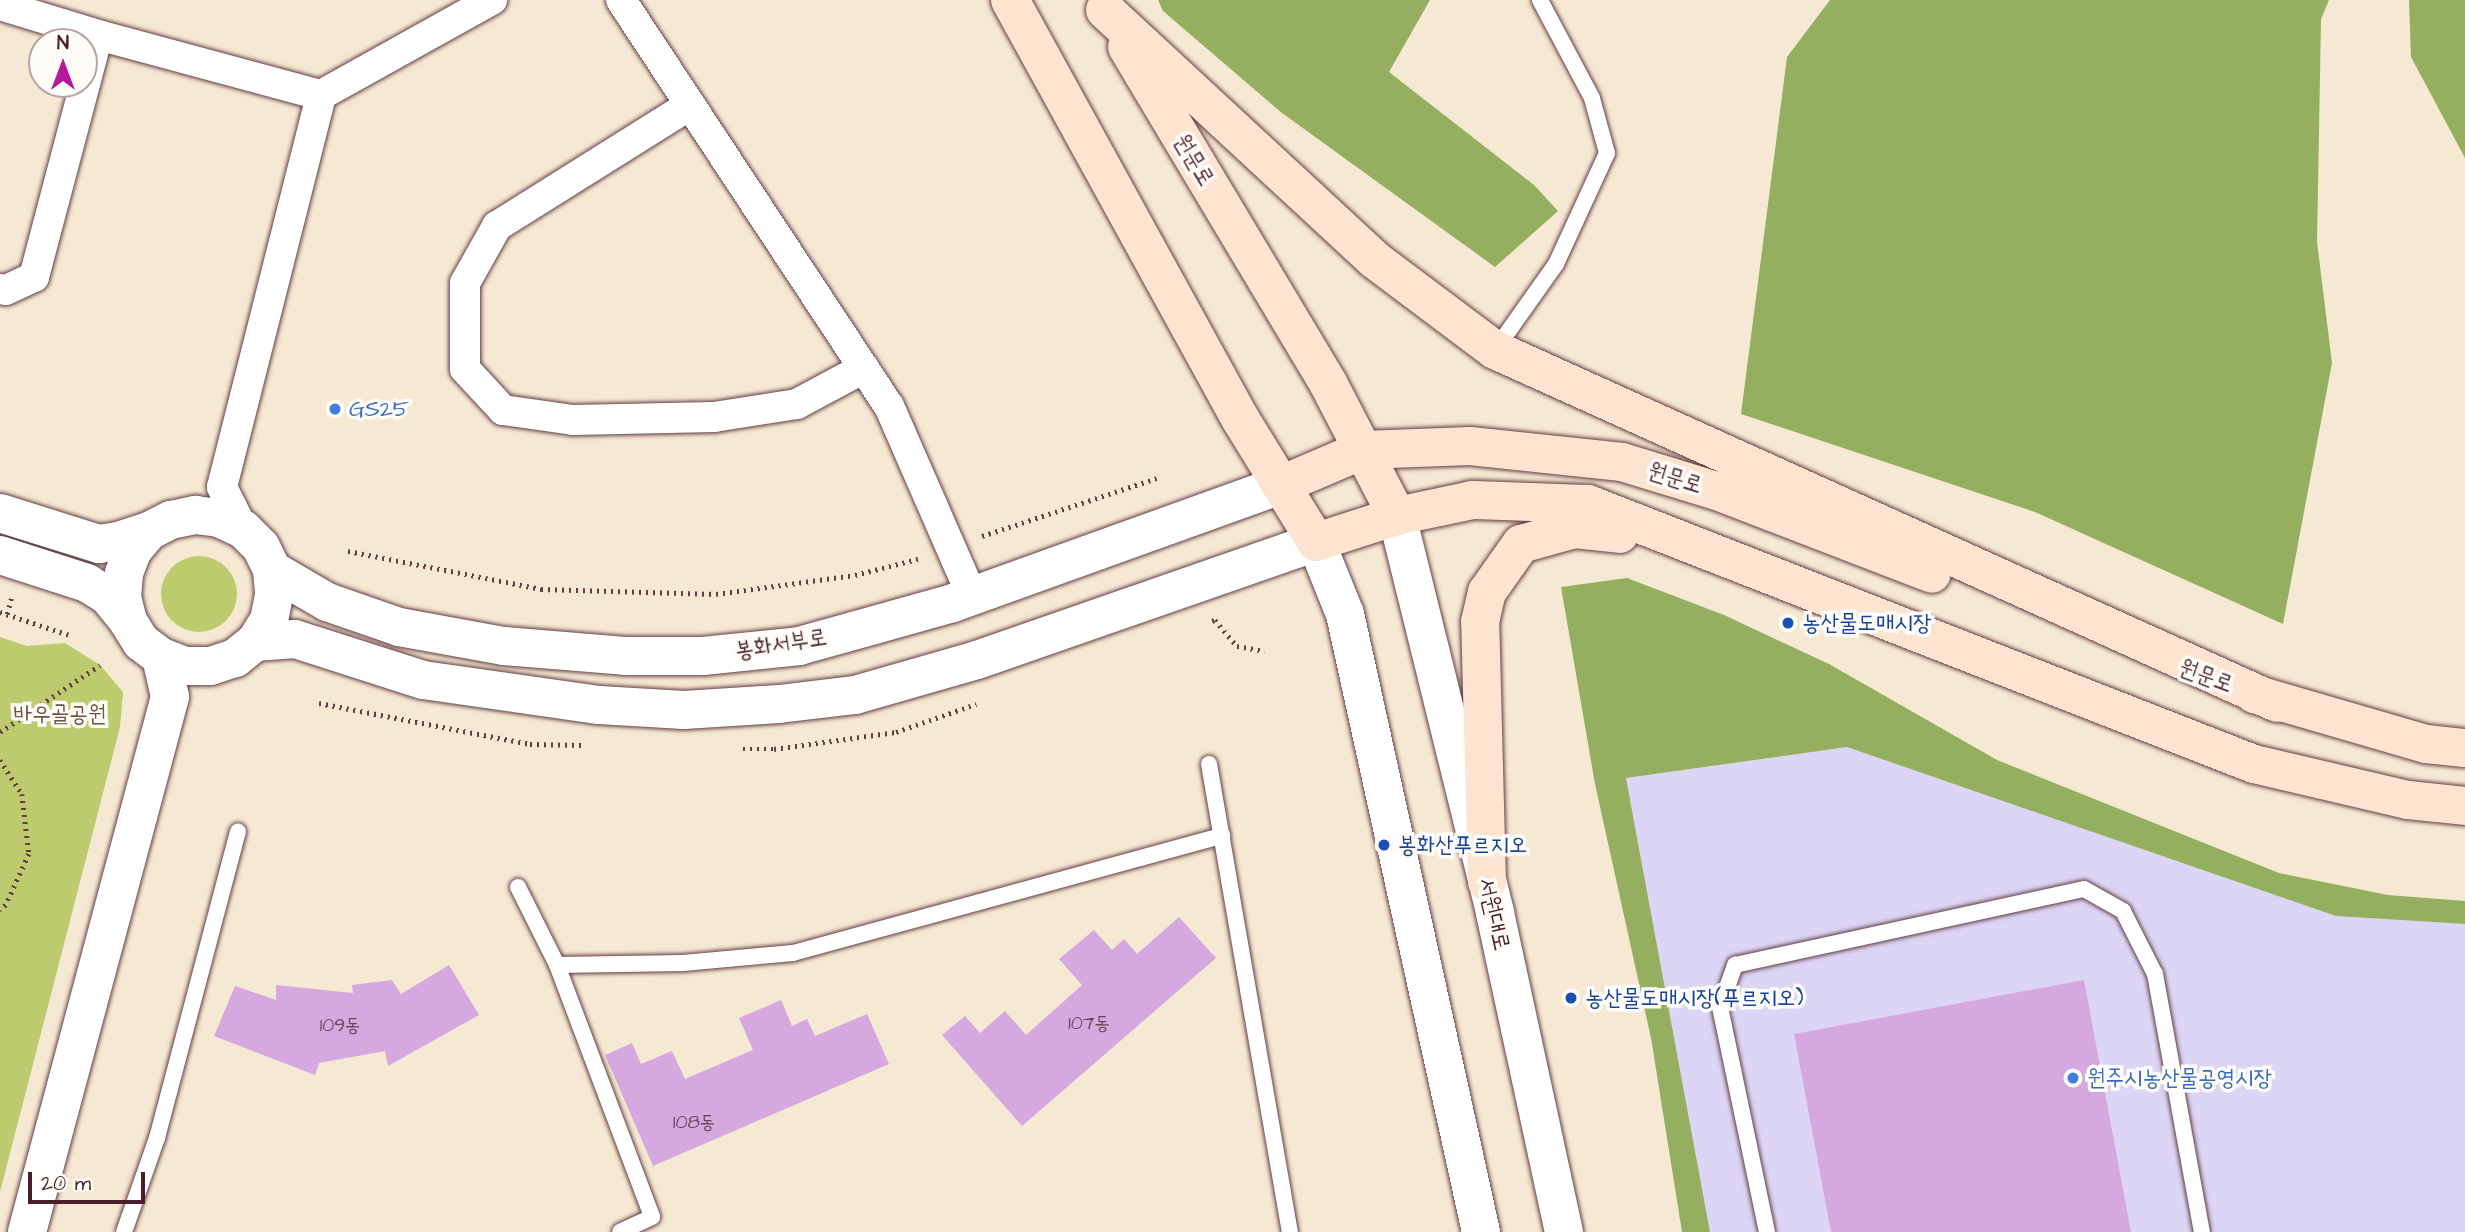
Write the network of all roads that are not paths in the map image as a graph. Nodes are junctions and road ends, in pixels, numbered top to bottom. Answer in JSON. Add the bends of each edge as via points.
{"nodes":[{"id":1,"x":492,"y":0,"type":"edge"},
{"id":2,"x":621,"y":0,"type":"edge"},
{"id":3,"x":1010,"y":0,"type":"edge"},
{"id":4,"x":1540,"y":0,"type":"edge"},
{"id":5,"x":0,"y":5,"type":"edge"},
{"id":6,"x":1102,"y":5,"type":"edge"},
{"id":7,"x":75,"y":28,"type":"edge"},
{"id":8,"x":98,"y":35,"type":"edge"},
{"id":9,"x":321,"y":95,"type":"junction"},
{"id":10,"x":81,"y":98,"type":"edge"},
{"id":11,"x":690,"y":105,"type":"junction"},
{"id":12,"x":0,"y":289,"type":"edge"},
{"id":13,"x":1495,"y":350,"type":"junction"},
{"id":14,"x":864,"y":368,"type":"junction"},
{"id":15,"x":1363,"y":450,"type":"junction"},
{"id":16,"x":1280,"y":485,"type":"junction"},
{"id":17,"x":222,"y":487,"type":"junction"},
{"id":18,"x":0,"y":513,"type":"edge"},
{"id":19,"x":1397,"y":516,"type":"junction"},
{"id":20,"x":160,"y":526,"type":"junction"},
{"id":21,"x":243,"y":529,"type":"junction"},
{"id":22,"x":1316,"y":542,"type":"junction"},
{"id":23,"x":1691,"y":544,"type":"junction"},
{"id":24,"x":0,"y":555,"type":"edge"},
{"id":25,"x":272,"y":570,"type":"junction"},
{"id":26,"x":972,"y":596,"type":"junction"},
{"id":27,"x":128,"y":621,"type":"junction"},
{"id":28,"x":255,"y":642,"type":"junction"},
{"id":29,"x":161,"y":657,"type":"junction"},
{"id":30,"x":211,"y":666,"type":"junction"},
{"id":31,"x":170,"y":697,"type":"junction"},
{"id":32,"x":2277,"y":703,"type":"junction"},
{"id":33,"x":2465,"y":748,"type":"edge"},
{"id":34,"x":1209,"y":764,"type":"dead end"},
{"id":35,"x":2465,"y":806,"type":"edge"},
{"id":36,"x":238,"y":832,"type":"dead end"},
{"id":37,"x":1222,"y":836,"type":"junction"},
{"id":38,"x":1486,"y":882,"type":"junction"},
{"id":39,"x":517,"y":887,"type":"dead end"},
{"id":40,"x":557,"y":965,"type":"junction"},
{"id":41,"x":27,"y":1232,"type":"edge"},
{"id":42,"x":124,"y":1232,"type":"edge"},
{"id":43,"x":620,"y":1232,"type":"edge"},
{"id":44,"x":1290,"y":1232,"type":"edge"},
{"id":45,"x":1481,"y":1232,"type":"edge"},
{"id":46,"x":1564,"y":1232,"type":"edge"},
{"id":47,"x":1767,"y":1232,"type":"edge"},
{"id":48,"x":2202,"y":1232,"type":"edge"}],
"edges":[{"from":1,"to":9,"type":"street"},
{"from":2,"to":11,"type":"street"},
{"from":3,"to":16,"type":"main road"},
{"from":4,"to":13,"type":"lane","via":[[1592,98],[1607,153],[1556,264]]},
{"from":5,"to":7,"type":"street"},
{"from":6,"to":13,"type":"main road","via":[[1375,260]]},
{"from":6,"to":15,"type":"main road","name":"원문로","via":[[1328,383]]},
{"from":8,"to":9,"type":"street"},
{"from":9,"to":17,"type":"street"},
{"from":10,"to":12,"type":"street","via":[[34,277]]},
{"from":11,"to":14,"type":"street"},
{"from":11,"to":14,"type":"street","via":[[497,226],[465,283],[465,369],[503,410],[573,420],[714,417],[797,404]]},
{"from":13,"to":32,"type":"main road"},
{"from":14,"to":26,"type":"street","via":[[889,406]]},
{"from":15,"to":16,"type":"main road"},
{"from":15,"to":19,"type":"main road"},
{"from":15,"to":32,"type":"main road","name":"원문로","via":[[1471,446],[1622,462],[1720,492]]},
{"from":16,"to":22,"type":"main road"},
{"from":16,"to":26,"type":"street","name":"봉화서부로"},
{"from":17,"to":20,"type":"street"},
{"from":17,"to":21,"type":"street"},
{"from":18,"to":20,"type":"street","via":[[99,544]]},
{"from":19,"to":22,"type":"main road"},
{"from":19,"to":23,"type":"main road","via":[[1473,500],[1588,504]]},
{"from":19,"to":38,"type":"street","name":"서원대로"},
{"from":20,"to":21,"type":"street","via":[[195,514]]},
{"from":20,"to":27,"type":"street","via":[[134,550],[124,573],[122,597]]},
{"from":21,"to":25,"type":"street","via":[[261,547]]},
{"from":22,"to":28,"type":"street","via":[[977,660],[855,695],[779,704],[684,710],[599,705],[423,680],[295,639]]},
{"from":22,"to":45,"type":"street","via":[[1345,614]]},
{"from":23,"to":35,"type":"main road","via":[[2254,764],[2408,800]]},
{"from":23,"to":38,"type":"main road","via":[[1574,529],[1521,544],[1487,592],[1480,622]]},
{"from":24,"to":27,"type":"street","via":[[87,583],[108,596]]},
{"from":25,"to":26,"type":"street","name":"봉화서부로","via":[[327,602],[399,627],[503,646],[625,656],[703,656],[799,646]]},
{"from":25,"to":28,"type":"street","via":[[269,620]]},
{"from":27,"to":29,"type":"street","via":[[141,642]]},
{"from":28,"to":30,"type":"street","via":[[235,658]]},
{"from":29,"to":30,"type":"street","via":[[185,666]]},
{"from":29,"to":31,"type":"street"},
{"from":30,"to":31,"type":"street"},
{"from":31,"to":41,"type":"street"},
{"from":32,"to":33,"type":"main road","name":"원문로","via":[[2426,744]]},
{"from":34,"to":37,"type":"lane"},
{"from":36,"to":42,"type":"lane","via":[[157,1138]]},
{"from":37,"to":40,"type":"lane","via":[[793,953],[683,963]]},
{"from":37,"to":44,"type":"lane"},
{"from":38,"to":46,"type":"street","name":"서원대로"},
{"from":39,"to":40,"type":"lane"},
{"from":40,"to":43,"type":"lane","via":[[652,1217]]},
{"from":47,"to":48,"type":"lane","via":[[1720,1007],[1735,965],[2084,889],[2123,911],[2155,974]]}]}
